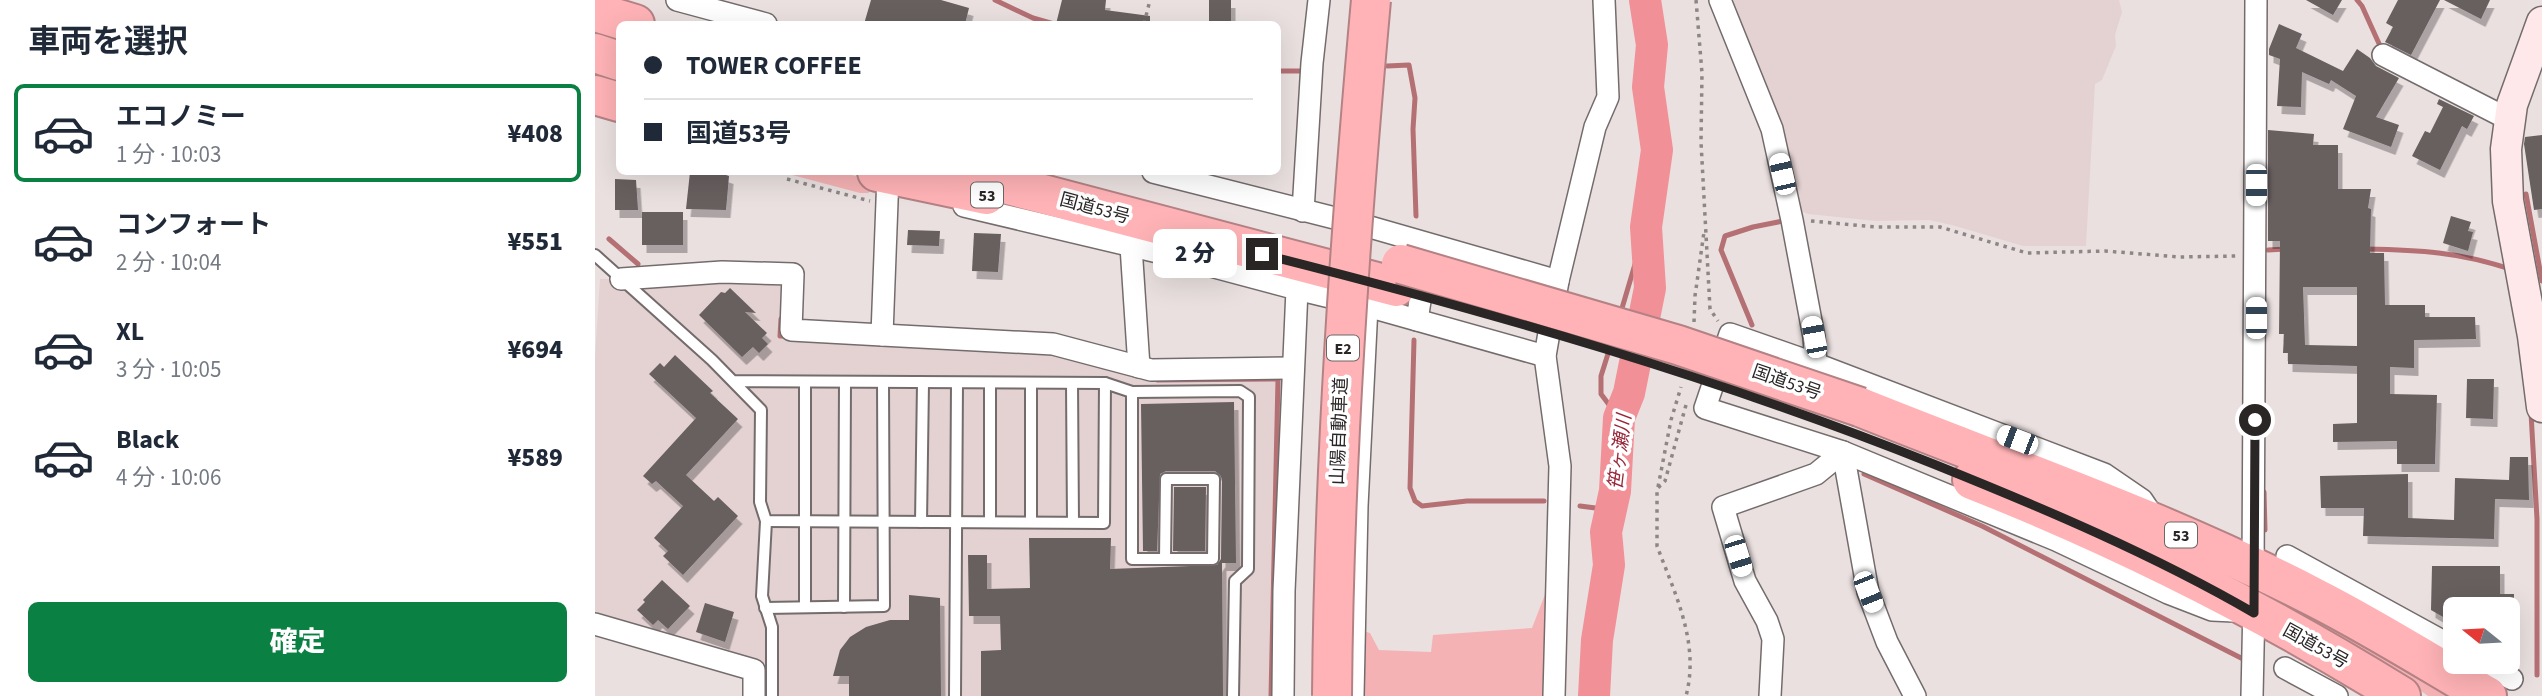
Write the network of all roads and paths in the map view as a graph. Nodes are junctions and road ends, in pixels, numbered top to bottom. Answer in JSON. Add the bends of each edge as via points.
{"nodes":[{"id":1,"x":677,"y":0,"type":"edge"},
{"id":2,"x":1150,"y":0,"type":"edge"},
{"id":3,"x":1319,"y":0,"type":"edge"},
{"id":4,"x":1345,"y":0,"type":"edge"},
{"id":5,"x":1371,"y":0,"type":"edge"},
{"id":6,"x":1389,"y":0,"type":"edge"},
{"id":7,"x":1604,"y":0,"type":"edge"},
{"id":8,"x":1696,"y":0,"type":"edge"},
{"id":9,"x":1720,"y":0,"type":"edge"},
{"id":10,"x":2256,"y":0,"type":"edge"},
{"id":11,"x":755,"y":21,"type":"edge"},
{"id":12,"x":1145,"y":21,"type":"edge"},
{"id":13,"x":2542,"y":22,"type":"edge"},
{"id":14,"x":2383,"y":55,"type":"dead end"},
{"id":15,"x":595,"y":95,"type":"edge"},
{"id":16,"x":616,"y":101,"type":"edge"},
{"id":17,"x":2509,"y":120,"type":"junction"},
{"id":18,"x":969,"y":175,"type":"edge"},
{"id":19,"x":1058,"y":175,"type":"edge"},
{"id":20,"x":1165,"y":175,"type":"edge"},
{"id":21,"x":884,"y":178,"type":"edge"},
{"id":22,"x":787,"y":179,"type":"dead end"},
{"id":23,"x":873,"y":209,"type":"dead end"},
{"id":24,"x":1099,"y":209,"type":"junction"},
{"id":25,"x":1303,"y":211,"type":"junction"},
{"id":26,"x":1792,"y":220,"type":"junction"},
{"id":27,"x":1706,"y":222,"type":"junction"},
{"id":28,"x":1370,"y":227,"type":"junction"},
{"id":29,"x":1131,"y":246,"type":"junction"},
{"id":30,"x":595,"y":256,"type":"edge"},
{"id":31,"x":2256,"y":256,"type":"junction"},
{"id":32,"x":1398,"y":275,"type":"junction"},
{"id":33,"x":621,"y":279,"type":"junction"},
{"id":34,"x":1558,"y":281,"type":"junction"},
{"id":35,"x":1297,"y":289,"type":"junction"},
{"id":36,"x":1417,"y":320,"type":"junction"},
{"id":37,"x":1719,"y":322,"type":"dead end"},
{"id":38,"x":882,"y":335,"type":"junction"},
{"id":39,"x":1694,"y":335,"type":"dead end"},
{"id":40,"x":2538,"y":337,"type":"edge"},
{"id":41,"x":1545,"y":356,"type":"junction"},
{"id":42,"x":1816,"y":364,"type":"junction"},
{"id":43,"x":1139,"y":367,"type":"junction"},
{"id":44,"x":1293,"y":368,"type":"junction"},
{"id":45,"x":734,"y":382,"type":"junction"},
{"id":46,"x":805,"y":382,"type":"junction"},
{"id":47,"x":845,"y":382,"type":"junction"},
{"id":48,"x":883,"y":382,"type":"junction"},
{"id":49,"x":923,"y":383,"type":"junction"},
{"id":50,"x":957,"y":383,"type":"junction"},
{"id":51,"x":990,"y":383,"type":"junction"},
{"id":52,"x":1031,"y":383,"type":"junction"},
{"id":53,"x":1072,"y":383,"type":"junction"},
{"id":54,"x":1105,"y":383,"type":"junction"},
{"id":55,"x":1681,"y":387,"type":"dead end"},
{"id":56,"x":1132,"y":397,"type":"junction"},
{"id":57,"x":1687,"y":402,"type":"dead end"},
{"id":58,"x":2542,"y":407,"type":"edge"},
{"id":59,"x":1851,"y":430,"type":"junction"},
{"id":60,"x":2105,"y":474,"type":"junction"},
{"id":61,"x":2047,"y":480,"type":"junction"},
{"id":62,"x":1657,"y":489,"type":"junction"},
{"id":63,"x":765,"y":521,"type":"junction"},
{"id":64,"x":805,"y":521,"type":"junction"},
{"id":65,"x":844,"y":521,"type":"junction"},
{"id":66,"x":884,"y":522,"type":"junction"},
{"id":67,"x":922,"y":522,"type":"junction"},
{"id":68,"x":956,"y":522,"type":"junction"},
{"id":69,"x":991,"y":522,"type":"junction"},
{"id":70,"x":1031,"y":522,"type":"junction"},
{"id":71,"x":1073,"y":522,"type":"junction"},
{"id":72,"x":2159,"y":526,"type":"junction"},
{"id":73,"x":1165,"y":559,"type":"junction"},
{"id":74,"x":2270,"y":562,"type":"junction"},
{"id":75,"x":2317,"y":598,"type":"junction"},
{"id":76,"x":2374,"y":604,"type":"junction"},
{"id":77,"x":805,"y":607,"type":"junction"},
{"id":78,"x":843,"y":607,"type":"junction"},
{"id":79,"x":765,"y":608,"type":"junction"},
{"id":80,"x":2254,"y":613,"type":"junction"},
{"id":81,"x":595,"y":624,"type":"edge"},
{"id":82,"x":2412,"y":638,"type":"junction"},
{"id":83,"x":2443,"y":645,"type":"edge"},
{"id":84,"x":2331,"y":653,"type":"junction"},
{"id":85,"x":2285,"y":668,"type":"dead end"},
{"id":86,"x":2488,"y":674,"type":"edge"},
{"id":87,"x":2499,"y":688,"type":"edge"},
{"id":88,"x":754,"y":696,"type":"edge"},
{"id":89,"x":772,"y":696,"type":"edge"},
{"id":90,"x":955,"y":696,"type":"edge"},
{"id":91,"x":1233,"y":696,"type":"edge"},
{"id":92,"x":1283,"y":696,"type":"edge"},
{"id":93,"x":1306,"y":696,"type":"edge"},
{"id":94,"x":1332,"y":696,"type":"edge"},
{"id":95,"x":1353,"y":696,"type":"edge"},
{"id":96,"x":1554,"y":696,"type":"edge"},
{"id":97,"x":1686,"y":696,"type":"edge"},
{"id":98,"x":1770,"y":696,"type":"edge"},
{"id":99,"x":1915,"y":696,"type":"edge"},
{"id":100,"x":2252,"y":696,"type":"edge"},
{"id":101,"x":2337,"y":696,"type":"edge"},
{"id":102,"x":2362,"y":696,"type":"edge"},
{"id":103,"x":2401,"y":696,"type":"edge"}],
"edges":[{"from":1,"to":11,"type":"street"},
{"from":2,"to":12,"type":"path"},
{"from":3,"to":25,"type":"street"},
{"from":4,"to":93,"type":"highway","name":"山陽自動車道","number":"E2","via":[[1316,366]]},
{"from":5,"to":94,"type":"highway","name":"山陽自動車道","number":"E2","bridge":true,"via":[[1341,368]]},
{"from":6,"to":28,"type":"street"},
{"from":7,"to":34,"type":"street","via":[[1608,97],[1595,128]]},
{"from":8,"to":27,"type":"path"},
{"from":9,"to":26,"type":"street","via":[[1765,108]]},
{"from":10,"to":31,"type":"street"},
{"from":13,"to":17,"type":"street"},
{"from":14,"to":17,"type":"street"},
{"from":15,"to":16,"type":"highway"},
{"from":17,"to":40,"type":"street","via":[[2508,201]]},
{"from":18,"to":24,"type":"highway","name":"国道53号","number":"53"},
{"from":19,"to":32,"type":"highway","name":"国道53号","number":"53"},
{"from":20,"to":25,"type":"street"},
{"from":21,"to":24,"type":"highway","number":"53","via":[[1008,200]]},
{"from":21,"to":29,"type":"street"},
{"from":21,"to":38,"type":"street"},
{"from":22,"to":23,"type":"path","via":[[874,202]]},
{"from":24,"to":32,"type":"highway","name":"国道53号","number":"53"},
{"from":25,"to":28,"type":"street"},
{"from":26,"to":31,"type":"path","via":[[1940,227],[2027,253]]},
{"from":26,"to":42,"type":"street"},
{"from":27,"to":37,"type":"path","via":[[1710,309]]},
{"from":27,"to":39,"type":"path"},
{"from":28,"to":32,"type":"street"},
{"from":29,"to":35,"type":"street"},
{"from":29,"to":43,"type":"street"},
{"from":30,"to":33,"type":"lane"},
{"from":31,"to":74,"type":"street"},
{"from":32,"to":34,"type":"street"},
{"from":32,"to":35,"type":"street"},
{"from":32,"to":36,"type":"street"},
{"from":32,"to":36,"type":"street"},
{"from":32,"to":59,"type":"highway","name":"国道53号","number":"53","bridge":true,"via":[[1678,345]]},
{"from":32,"to":95,"type":"street","via":[[1357,506]]},
{"from":33,"to":38,"type":"street","via":[[722,272],[793,274],[791,330]]},
{"from":33,"to":45,"type":"lane"},
{"from":34,"to":41,"type":"street"},
{"from":35,"to":44,"type":"street"},
{"from":36,"to":41,"type":"street"},
{"from":38,"to":43,"type":"street","via":[[1053,344]]},
{"from":40,"to":58,"type":"street"},
{"from":41,"to":96,"type":"street","via":[[1560,466]]},
{"from":42,"to":59,"type":"street","via":[[1730,334],[1705,408]]},
{"from":42,"to":60,"type":"street"},
{"from":43,"to":44,"type":"street"},
{"from":44,"to":92,"type":"street"},
{"from":45,"to":46,"type":"lane"},
{"from":45,"to":63,"type":"lane","via":[[761,410]]},
{"from":46,"to":47,"type":"lane"},
{"from":46,"to":64,"type":"lane"},
{"from":47,"to":48,"type":"lane"},
{"from":47,"to":65,"type":"lane"},
{"from":48,"to":49,"type":"lane"},
{"from":48,"to":66,"type":"lane"},
{"from":49,"to":50,"type":"lane"},
{"from":49,"to":67,"type":"lane"},
{"from":50,"to":51,"type":"lane"},
{"from":50,"to":68,"type":"lane"},
{"from":51,"to":52,"type":"lane"},
{"from":51,"to":69,"type":"lane"},
{"from":52,"to":53,"type":"lane"},
{"from":52,"to":70,"type":"lane"},
{"from":53,"to":54,"type":"lane"},
{"from":53,"to":71,"type":"lane"},
{"from":54,"to":56,"type":"lane"},
{"from":54,"to":71,"type":"lane","via":[[1104,523]]},
{"from":55,"to":62,"type":"path"},
{"from":56,"to":73,"type":"lane","via":[[1132,559]]},
{"from":56,"to":91,"type":"lane","via":[[1240,391],[1249,397],[1248,569],[1235,581]]},
{"from":57,"to":62,"type":"path","via":[[1665,481]]},
{"from":59,"to":61,"type":"highway","name":"国道53号","number":"53"},
{"from":59,"to":80,"type":"highway","name":"国道53号","number":"53","via":[[2031,504]]},
{"from":59,"to":98,"type":"street","via":[[1816,474],[1723,507],[1745,581],[1773,639]]},
{"from":59,"to":99,"type":"street","via":[[1868,592]]},
{"from":60,"to":61,"type":"street"},
{"from":60,"to":72,"type":"street","via":[[2141,500]]},
{"from":61,"to":72,"type":"highway","name":"国道53号","number":"53"},
{"from":62,"to":97,"type":"path","via":[[1657,546],[1685,624],[1691,655]]},
{"from":63,"to":64,"type":"lane"},
{"from":63,"to":79,"type":"lane"},
{"from":64,"to":65,"type":"lane"},
{"from":64,"to":77,"type":"lane"},
{"from":65,"to":66,"type":"lane"},
{"from":65,"to":78,"type":"lane"},
{"from":66,"to":67,"type":"lane"},
{"from":66,"to":78,"type":"lane","via":[[884,606]]},
{"from":67,"to":68,"type":"lane"},
{"from":68,"to":69,"type":"lane"},
{"from":68,"to":90,"type":"lane"},
{"from":69,"to":70,"type":"lane"},
{"from":70,"to":71,"type":"lane"},
{"from":72,"to":74,"type":"highway","name":"国道53号","number":"53"},
{"from":73,"to":73,"type":"lane","via":[[1213,559],[1213,479],[1166,479]]},
{"from":74,"to":75,"type":"highway","name":"国道53号","number":"53"},
{"from":74,"to":76,"type":"street"},
{"from":74,"to":80,"type":"street"},
{"from":75,"to":76,"type":"street"},
{"from":75,"to":82,"type":"highway","name":"国道53号","number":"53"},
{"from":76,"to":82,"type":"street"},
{"from":77,"to":78,"type":"lane"},
{"from":77,"to":79,"type":"lane"},
{"from":79,"to":89,"type":"lane","via":[[772,627]]},
{"from":80,"to":84,"type":"highway","name":"国道53号","number":"53"},
{"from":80,"to":100,"type":"street"},
{"from":81,"to":88,"type":"street","via":[[754,670]]},
{"from":82,"to":83,"type":"street"},
{"from":82,"to":87,"type":"highway","name":"国道53号","number":"53"},
{"from":84,"to":102,"type":"street"},
{"from":84,"to":103,"type":"highway","name":"国道53号","number":"53"},
{"from":85,"to":101,"type":"street"},
{"from":86,"to":87,"type":"street"}]}
